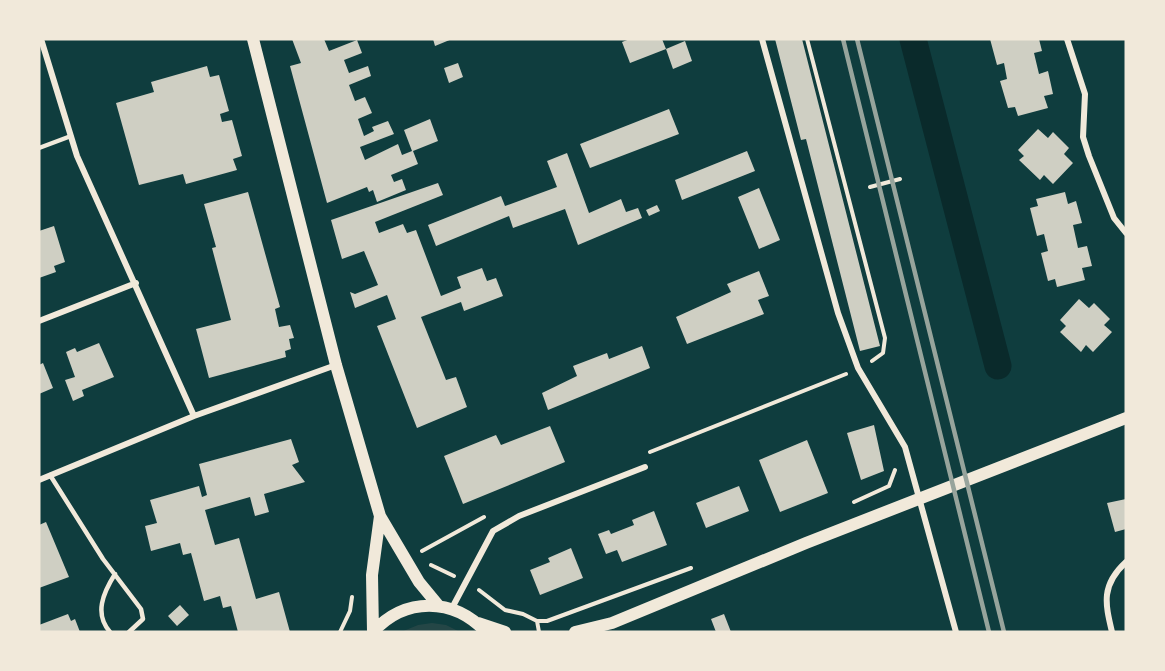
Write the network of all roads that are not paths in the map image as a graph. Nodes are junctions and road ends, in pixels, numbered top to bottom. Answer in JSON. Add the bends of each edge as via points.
{"nodes":[{"id":1,"x":41,"y":39,"type":"edge"},
{"id":2,"x":253,"y":39,"type":"edge"},
{"id":3,"x":762,"y":39,"type":"edge"},
{"id":4,"x":1067,"y":39,"type":"edge"},
{"id":5,"x":71,"y":136,"type":"junction"},
{"id":6,"x":39,"y":148,"type":"edge"},
{"id":7,"x":1126,"y":233,"type":"edge"},
{"id":8,"x":136,"y":284,"type":"junction"},
{"id":9,"x":39,"y":321,"type":"edge"},
{"id":10,"x":336,"y":365,"type":"junction"},
{"id":11,"x":194,"y":416,"type":"junction"},
{"id":12,"x":1126,"y":418,"type":"edge"},
{"id":13,"x":645,"y":467,"type":"dead end"},
{"id":14,"x":50,"y":475,"type":"junction"},
{"id":15,"x":39,"y":480,"type":"edge"},
{"id":16,"x":380,"y":516,"type":"junction"},
{"id":17,"x":1126,"y":562,"type":"edge"},
{"id":18,"x":115,"y":574,"type":"junction"},
{"id":19,"x":438,"y":605,"type":"junction"},
{"id":20,"x":452,"y":608,"type":"junction"},
{"id":21,"x":477,"y":622,"type":"junction"},
{"id":22,"x":612,"y":623,"type":"junction"},
{"id":23,"x":110,"y":632,"type":"edge"},
{"id":24,"x":129,"y":632,"type":"edge"},
{"id":25,"x":373,"y":632,"type":"edge"},
{"id":26,"x":486,"y":632,"type":"edge"},
{"id":27,"x":505,"y":632,"type":"edge"},
{"id":28,"x":575,"y":632,"type":"edge"},
{"id":29,"x":597,"y":632,"type":"edge"},
{"id":30,"x":956,"y":632,"type":"edge"},
{"id":31,"x":1113,"y":632,"type":"edge"}],
"edges":[{"from":1,"to":5,"type":"street"},
{"from":2,"to":10,"type":"main road"},
{"from":3,"to":30,"type":"street","via":[[838,313],[858,368],[905,447]]},
{"from":4,"to":7,"type":"street","via":[[1085,94],[1083,137],[1114,218]]},
{"from":5,"to":6,"type":"lane"},
{"from":5,"to":8,"type":"street"},
{"from":8,"to":9,"type":"street"},
{"from":8,"to":11,"type":"street"},
{"from":10,"to":11,"type":"street"},
{"from":10,"to":16,"type":"main road"},
{"from":11,"to":14,"type":"street"},
{"from":12,"to":22,"type":"main road"},
{"from":13,"to":20,"type":"street","via":[[519,516],[493,531]]},
{"from":14,"to":15,"type":"street"},
{"from":14,"to":18,"type":"lane"},
{"from":16,"to":19,"type":"main road","via":[[419,582]]},
{"from":16,"to":25,"type":"main road","via":[[372,575]]},
{"from":17,"to":31,"type":"street","via":[[1116,571],[1104,602]]},
{"from":18,"to":23,"type":"lane","via":[[100,608],[103,624]]},
{"from":18,"to":24,"type":"lane","via":[[141,609],[143,619]]},
{"from":19,"to":20,"type":"main road"},
{"from":19,"to":25,"type":"main road","via":[[397,612]]},
{"from":20,"to":21,"type":"main road"},
{"from":21,"to":26,"type":"main road"},
{"from":21,"to":27,"type":"main road"},
{"from":22,"to":28,"type":"main road"},
{"from":22,"to":29,"type":"main road"}]}
